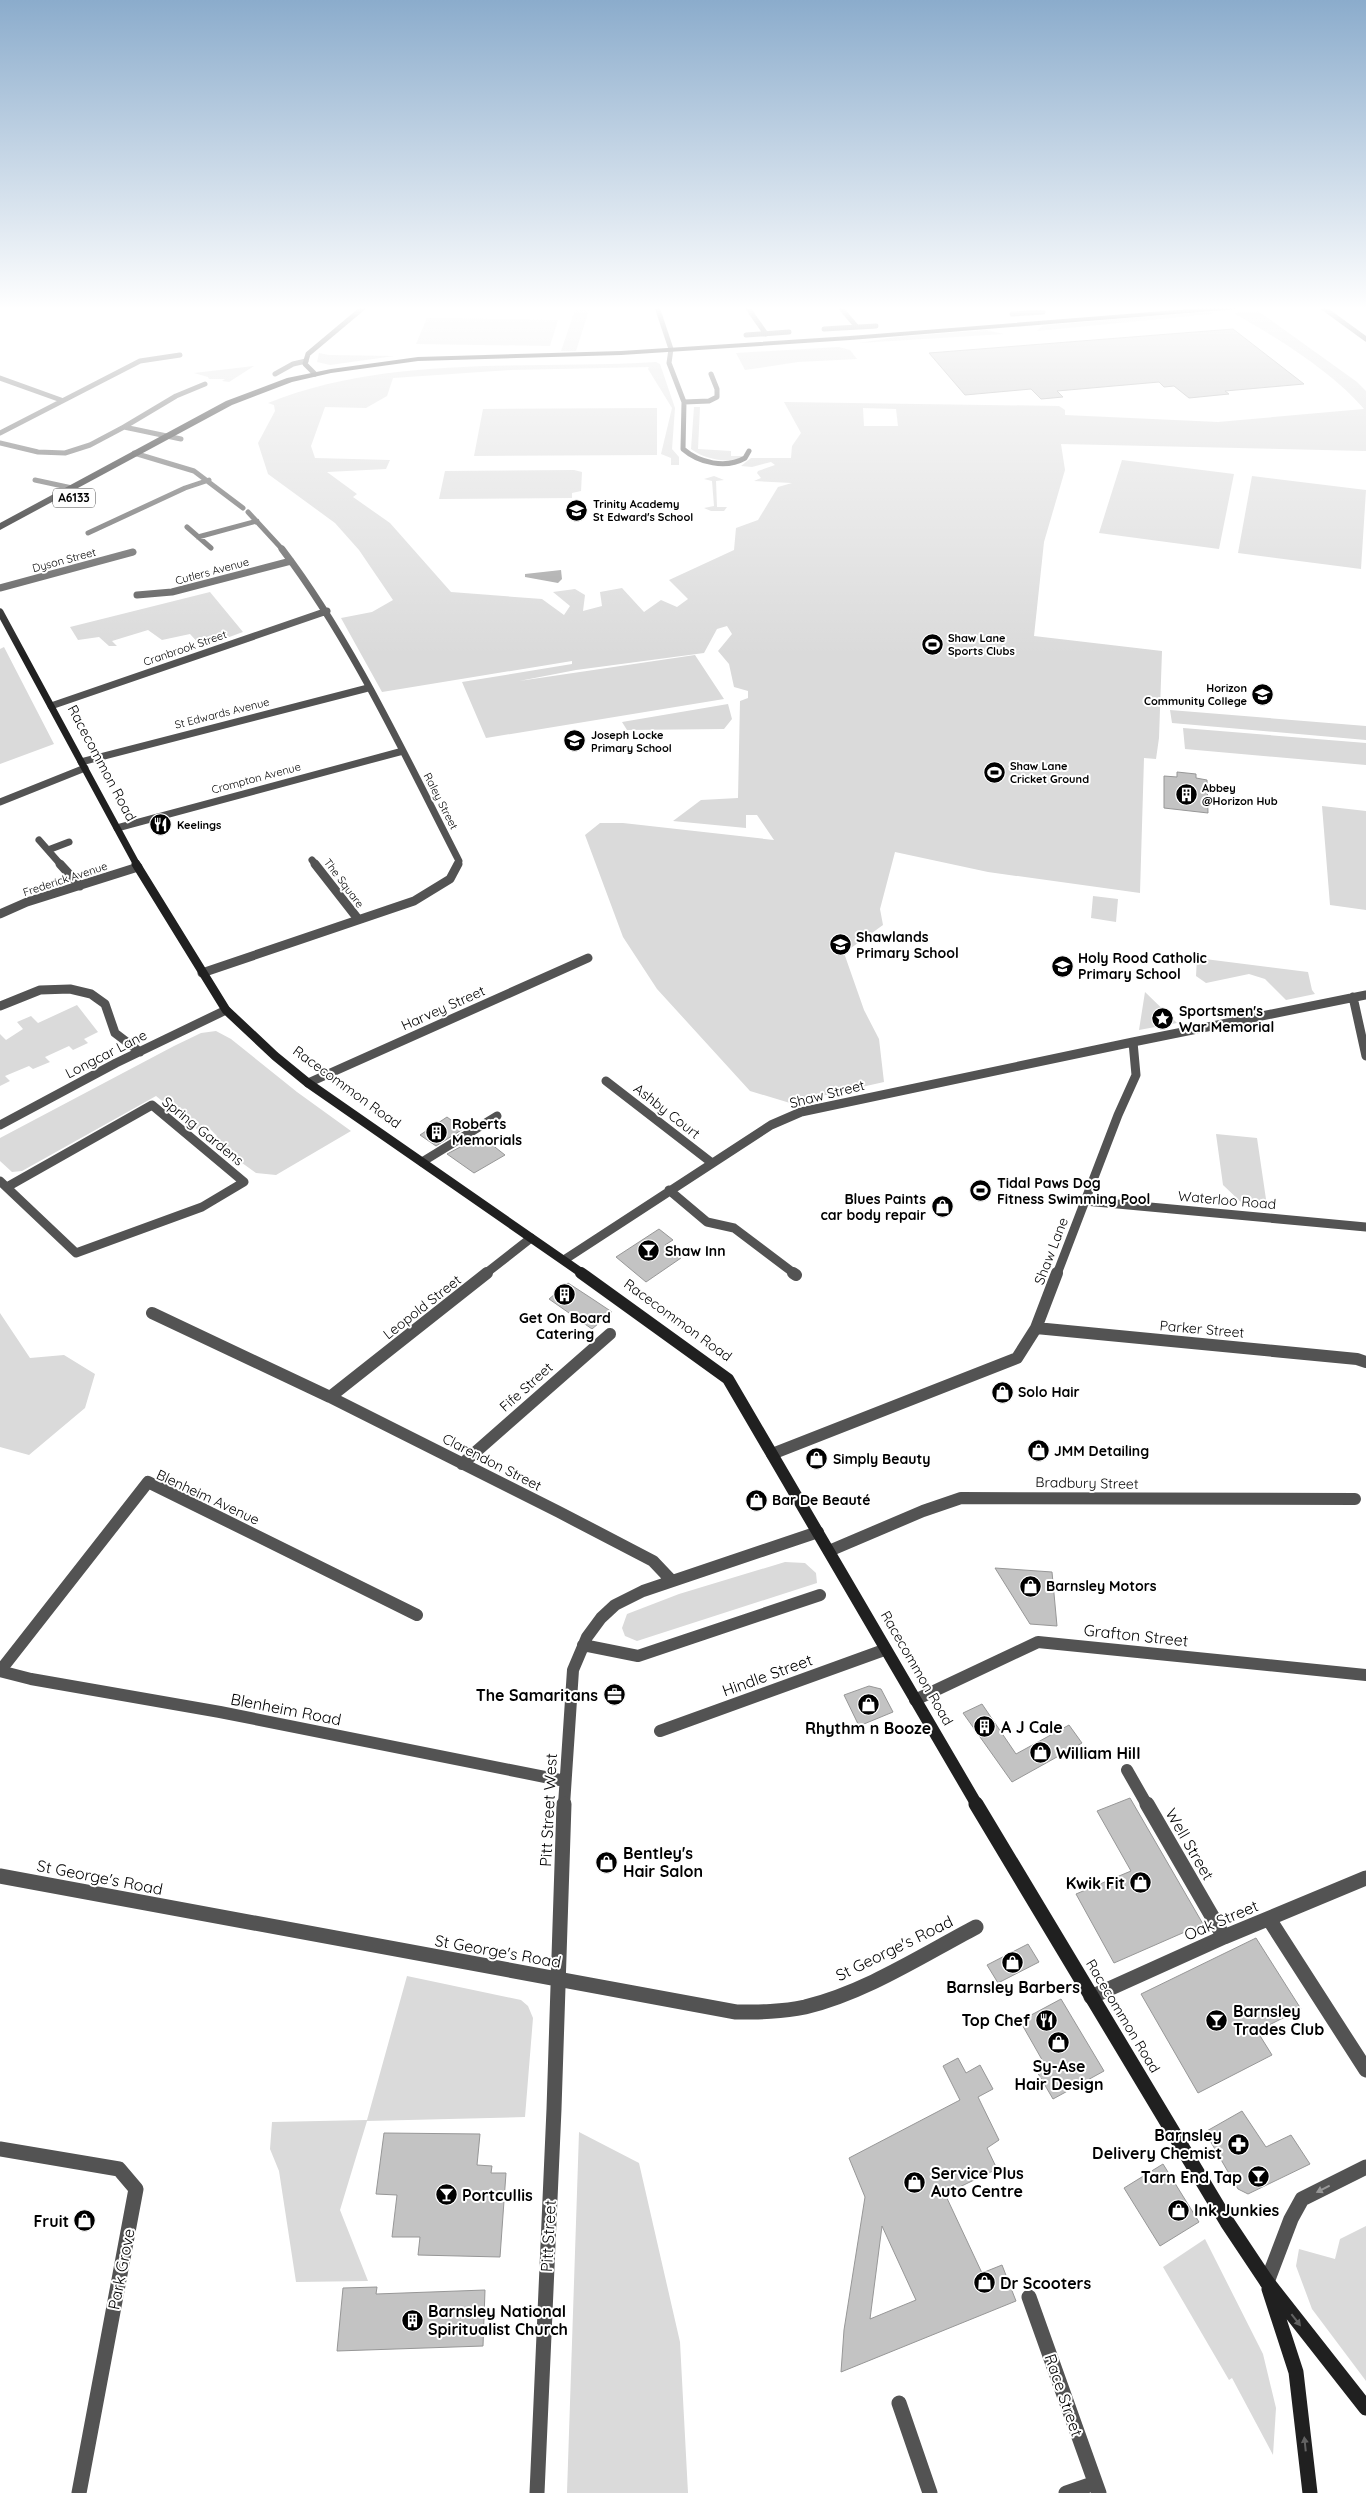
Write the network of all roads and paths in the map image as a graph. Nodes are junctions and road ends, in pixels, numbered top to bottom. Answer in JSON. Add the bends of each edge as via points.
{"nodes":[{"id":1,"x":18,"y":423,"type":"edge"},
{"id":2,"x":130,"y":423,"type":"edge"},
{"id":3,"x":190,"y":423,"type":"edge"},
{"id":4,"x":211,"y":423,"type":"edge"},
{"id":5,"x":684,"y":423,"type":"edge"},
{"id":6,"x":124,"y":427,"type":"junction"},
{"id":7,"x":0,"y":433,"type":"edge"},
{"id":8,"x":167,"y":435,"type":"junction"},
{"id":9,"x":181,"y":439,"type":"junction"},
{"id":10,"x":0,"y":443,"type":"edge"},
{"id":11,"x":749,"y":451,"type":"dead end"},
{"id":12,"x":134,"y":453,"type":"junction"},
{"id":13,"x":149,"y":457,"type":"junction"},
{"id":14,"x":36,"y":480,"type":"dead end"},
{"id":15,"x":209,"y":480,"type":"junction"},
{"id":16,"x":72,"y":488,"type":"junction"},
{"id":17,"x":61,"y":505,"type":"dead end"},
{"id":18,"x":258,"y":521,"type":"junction"},
{"id":19,"x":95,"y":523,"type":"dead end"},
{"id":20,"x":103,"y":526,"type":"junction"},
{"id":21,"x":0,"y":527,"type":"edge"},
{"id":22,"x":187,"y":528,"type":"dead end"},
{"id":23,"x":88,"y":533,"type":"dead end"},
{"id":24,"x":198,"y":537,"type":"junction"},
{"id":25,"x":210,"y":548,"type":"dead end"},
{"id":26,"x":134,"y":552,"type":"dead end"},
{"id":27,"x":291,"y":561,"type":"junction"},
{"id":28,"x":0,"y":588,"type":"edge"},
{"id":29,"x":138,"y":595,"type":"dead end"},
{"id":30,"x":327,"y":611,"type":"junction"},
{"id":31,"x":0,"y":612,"type":"edge"},
{"id":32,"x":368,"y":688,"type":"junction"},
{"id":33,"x":51,"y":706,"type":"junction"},
{"id":34,"x":403,"y":751,"type":"junction"},
{"id":35,"x":83,"y":765,"type":"junction"},
{"id":36,"x":0,"y":802,"type":"edge"},
{"id":37,"x":117,"y":828,"type":"junction"},
{"id":38,"x":39,"y":840,"type":"dead end"},
{"id":39,"x":69,"y":842,"type":"dead end"},
{"id":40,"x":48,"y":850,"type":"junction"},
{"id":41,"x":312,"y":860,"type":"dead end"},
{"id":42,"x":138,"y":867,"type":"junction"},
{"id":43,"x":80,"y":886,"type":"junction"},
{"id":44,"x":0,"y":914,"type":"edge"},
{"id":45,"x":358,"y":919,"type":"junction"},
{"id":46,"x":588,"y":958,"type":"dead end"},
{"id":47,"x":202,"y":973,"type":"junction"},
{"id":48,"x":1366,"y":994,"type":"edge"},
{"id":49,"x":1353,"y":997,"type":"junction"},
{"id":50,"x":0,"y":1006,"type":"edge"},
{"id":51,"x":226,"y":1010,"type":"junction"},
{"id":52,"x":1133,"y":1042,"type":"junction"},
{"id":53,"x":140,"y":1052,"type":"junction"},
{"id":54,"x":1366,"y":1056,"type":"edge"},
{"id":55,"x":606,"y":1081,"type":"dead end"},
{"id":56,"x":308,"y":1083,"type":"junction"},
{"id":57,"x":496,"y":1116,"type":"dead end"},
{"id":58,"x":0,"y":1126,"type":"edge"},
{"id":59,"x":422,"y":1162,"type":"junction"},
{"id":60,"x":712,"y":1163,"type":"junction"},
{"id":61,"x":4,"y":1184,"type":"edge"},
{"id":62,"x":668,"y":1190,"type":"junction"},
{"id":63,"x":1085,"y":1201,"type":"junction"},
{"id":64,"x":1366,"y":1227,"type":"edge"},
{"id":65,"x":531,"y":1238,"type":"junction"},
{"id":66,"x":564,"y":1260,"type":"junction"},
{"id":67,"x":796,"y":1276,"type":"dead end"},
{"id":68,"x":152,"y":1313,"type":"dead end"},
{"id":69,"x":1036,"y":1328,"type":"junction"},
{"id":70,"x":610,"y":1334,"type":"dead end"},
{"id":71,"x":1366,"y":1362,"type":"edge"},
{"id":72,"x":330,"y":1397,"type":"junction"},
{"id":73,"x":772,"y":1454,"type":"junction"},
{"id":74,"x":462,"y":1464,"type":"junction"},
{"id":75,"x":1355,"y":1498,"type":"dead end"},
{"id":76,"x":818,"y":1532,"type":"junction"},
{"id":77,"x":829,"y":1551,"type":"junction"},
{"id":78,"x":672,"y":1581,"type":"junction"},
{"id":79,"x":820,"y":1595,"type":"dead end"},
{"id":80,"x":417,"y":1615,"type":"dead end"},
{"id":81,"x":583,"y":1645,"type":"junction"},
{"id":82,"x":884,"y":1650,"type":"junction"},
{"id":83,"x":0,"y":1671,"type":"edge"},
{"id":84,"x":1366,"y":1675,"type":"edge"},
{"id":85,"x":915,"y":1700,"type":"junction"},
{"id":86,"x":660,"y":1731,"type":"dead end"},
{"id":87,"x":1127,"y":1770,"type":"dead end"},
{"id":88,"x":565,"y":1780,"type":"junction"},
{"id":89,"x":0,"y":1876,"type":"edge"},
{"id":90,"x":1366,"y":1878,"type":"edge"},
{"id":91,"x":1269,"y":1919,"type":"junction"},
{"id":92,"x":976,"y":1926,"type":"dead end"},
{"id":93,"x":1224,"y":1937,"type":"junction"},
{"id":94,"x":558,"y":1980,"type":"junction"},
{"id":95,"x":1091,"y":1997,"type":"junction"},
{"id":96,"x":1366,"y":2070,"type":"edge"},
{"id":97,"x":0,"y":2149,"type":"edge"},
{"id":98,"x":1366,"y":2167,"type":"edge"},
{"id":99,"x":1266,"y":2282,"type":"junction"},
{"id":100,"x":1029,"y":2297,"type":"dead end"},
{"id":101,"x":899,"y":2403,"type":"dead end"},
{"id":102,"x":1366,"y":2408,"type":"edge"},
{"id":103,"x":1097,"y":2488,"type":"edge"},
{"id":104,"x":78,"y":2493,"type":"edge"},
{"id":105,"x":537,"y":2493,"type":"edge"},
{"id":106,"x":930,"y":2493,"type":"edge"},
{"id":107,"x":1066,"y":2493,"type":"edge"},
{"id":108,"x":1310,"y":2493,"type":"edge"}],
"edges":[{"from":1,"to":7,"type":"street"},
{"from":2,"to":6,"type":"street"},
{"from":3,"to":8,"type":"highway","number":"A6133"},
{"from":4,"to":9,"type":"highway","number":"A6133"},
{"from":5,"to":11,"type":"street","via":[[683,449],[686,453],[730,465],[744,460]]},
{"from":6,"to":8,"type":"street"},
{"from":6,"to":10,"type":"street","via":[[86,448],[66,454],[45,454]]},
{"from":8,"to":9,"type":"street"},
{"from":8,"to":12,"type":"highway","number":"A6133"},
{"from":9,"to":13,"type":"highway","number":"A6133"},
{"from":12,"to":13,"type":"street","name":"Raley Street"},
{"from":12,"to":16,"type":"highway","number":"A6133"},
{"from":13,"to":15,"type":"street","name":"Raley Street","via":[[185,467]]},
{"from":13,"to":17,"type":"highway","number":"A6133"},
{"from":14,"to":16,"type":"street"},
{"from":15,"to":18,"type":"street","name":"Raley Street"},
{"from":15,"to":20,"type":"street"},
{"from":16,"to":21,"type":"highway","number":"A6133"},
{"from":18,"to":24,"type":"street"},
{"from":18,"to":27,"type":"street","name":"Raley Street","via":[[274,536]]},
{"from":19,"to":20,"type":"street"},
{"from":20,"to":23,"type":"street"},
{"from":22,"to":24,"type":"street"},
{"from":24,"to":25,"type":"street"},
{"from":26,"to":28,"type":"street","name":"Dyson Street"},
{"from":27,"to":29,"type":"street","name":"Cutlers Avenue","via":[[172,592]]},
{"from":27,"to":30,"type":"street","name":"Raley Street"},
{"from":30,"to":32,"type":"street","name":"Raley Street"},
{"from":30,"to":33,"type":"street","name":"Cranbrook Street"},
{"from":31,"to":33,"type":"street","name":"Racecommon Road"},
{"from":32,"to":34,"type":"street","name":"Raley Street"},
{"from":32,"to":35,"type":"street","name":"St Edwards Avenue"},
{"from":33,"to":35,"type":"street","name":"Racecommon Road"},
{"from":34,"to":37,"type":"street","name":"Crompton Avenue"},
{"from":34,"to":45,"type":"street","name":"Raley Street","via":[[459,861],[450,879],[433,892]]},
{"from":35,"to":36,"type":"street","name":"St Edwards Avenue"},
{"from":35,"to":37,"type":"street","name":"Racecommon Road"},
{"from":37,"to":42,"type":"street","name":"Racecommon Road"},
{"from":38,"to":40,"type":"street"},
{"from":39,"to":40,"type":"street"},
{"from":40,"to":43,"type":"street"},
{"from":41,"to":45,"type":"street","name":"The Square"},
{"from":42,"to":43,"type":"street","name":"Frederick Avenue"},
{"from":42,"to":47,"type":"street","name":"Racecommon Road"},
{"from":43,"to":44,"type":"street","name":"Frederick Avenue"},
{"from":45,"to":47,"type":"street","name":"Raley Street"},
{"from":46,"to":56,"type":"street","name":"Harvey Street"},
{"from":47,"to":51,"type":"street","name":"Racecommon Road"},
{"from":48,"to":49,"type":"street"},
{"from":49,"to":52,"type":"street"},
{"from":49,"to":54,"type":"street"},
{"from":50,"to":53,"type":"street","via":[[32,992],[51,989],[72,989],[89,994],[104,1003],[115,1033]]},
{"from":51,"to":53,"type":"street","name":"Longcar Lane"},
{"from":51,"to":56,"type":"street","name":"Racecommon Road"},
{"from":52,"to":60,"type":"street","name":"Shaw Street","via":[[801,1112],[776,1123]]},
{"from":52,"to":63,"type":"street","name":"Shaw Lane","via":[[1136,1075]]},
{"from":53,"to":58,"type":"street","name":"Longcar Lane"},
{"from":55,"to":60,"type":"street","name":"Ashby Court"},
{"from":56,"to":59,"type":"street","name":"Racecommon Road"},
{"from":57,"to":59,"type":"street"},
{"from":59,"to":65,"type":"street","name":"Racecommon Road"},
{"from":60,"to":62,"type":"street","name":"Shaw Street"},
{"from":61,"to":61,"type":"street","name":"Spring Gardens","via":[[152,1105],[244,1182],[202,1206],[76,1253]]},
{"from":62,"to":66,"type":"street","name":"Shaw Street"},
{"from":62,"to":67,"type":"street","via":[[707,1222],[734,1228]]},
{"from":63,"to":64,"type":"street","name":"Waterloo Road"},
{"from":63,"to":69,"type":"street","name":"Shaw Lane"},
{"from":65,"to":66,"type":"street","name":"Racecommon Road"},
{"from":65,"to":72,"type":"street","name":"Leopold Street"},
{"from":66,"to":73,"type":"street","name":"Racecommon Road","via":[[728,1379]]},
{"from":68,"to":72,"type":"street","name":"Clarendon Street"},
{"from":69,"to":71,"type":"street","name":"Parker Street"},
{"from":69,"to":73,"type":"street","name":"Shaw Lane","via":[[1017,1358]]},
{"from":70,"to":74,"type":"street","name":"Fife Street"},
{"from":72,"to":74,"type":"street","name":"Clarendon Street"},
{"from":73,"to":76,"type":"street","name":"Racecommon Road"},
{"from":74,"to":78,"type":"street","name":"Clarendon Street","via":[[653,1561]]},
{"from":75,"to":77,"type":"street","name":"Bradbury Street","via":[[961,1498]]},
{"from":76,"to":77,"type":"street","name":"Racecommon Road"},
{"from":76,"to":78,"type":"street"},
{"from":77,"to":82,"type":"street","name":"Racecommon Road"},
{"from":78,"to":81,"type":"street","name":"Pitt Street West","via":[[616,1605],[601,1618]]},
{"from":79,"to":81,"type":"street","via":[[638,1656]]},
{"from":80,"to":83,"type":"street","name":"Blenheim Avenue","via":[[148,1482]]},
{"from":81,"to":88,"type":"street","name":"Pitt Street West","via":[[573,1670]]},
{"from":82,"to":85,"type":"street","name":"Racecommon Road"},
{"from":82,"to":86,"type":"street","name":"Hindle Street"},
{"from":83,"to":88,"type":"street","name":"Blenheim Road"},
{"from":84,"to":85,"type":"street","name":"Grafton Street","via":[[1038,1642]]},
{"from":85,"to":95,"type":"street","name":"Racecommon Road"},
{"from":87,"to":93,"type":"street","name":"Well Street"},
{"from":88,"to":94,"type":"street","name":"Pitt Street West"},
{"from":89,"to":94,"type":"street","name":"St George's Road"},
{"from":90,"to":91,"type":"street","name":"Oak Street"},
{"from":91,"to":93,"type":"street","name":"Oak Street"},
{"from":91,"to":96,"type":"street"},
{"from":92,"to":94,"type":"street","name":"St George's Road","via":[[862,1986],[815,2004],[774,2012],[736,2012]]},
{"from":93,"to":95,"type":"street","name":"Oak Street"},
{"from":94,"to":105,"type":"street","name":"Pitt Street"},
{"from":95,"to":99,"type":"street","name":"Racecommon Road"},
{"from":97,"to":104,"type":"street","name":"Park Grove","via":[[119,2170],[136,2189]]},
{"from":98,"to":99,"type":"street","one_way":true,"via":[[1302,2199]]},
{"from":99,"to":102,"type":"street","name":"Racecommon Road","one_way":true},
{"from":108,"to":99,"type":"street","name":"Racecommon Road","one_way":true,"via":[[1296,2372]]},
{"from":100,"to":103,"type":"street","name":"Race Street"},
{"from":101,"to":106,"type":"street"},
{"from":103,"to":107,"type":"street"}]}
